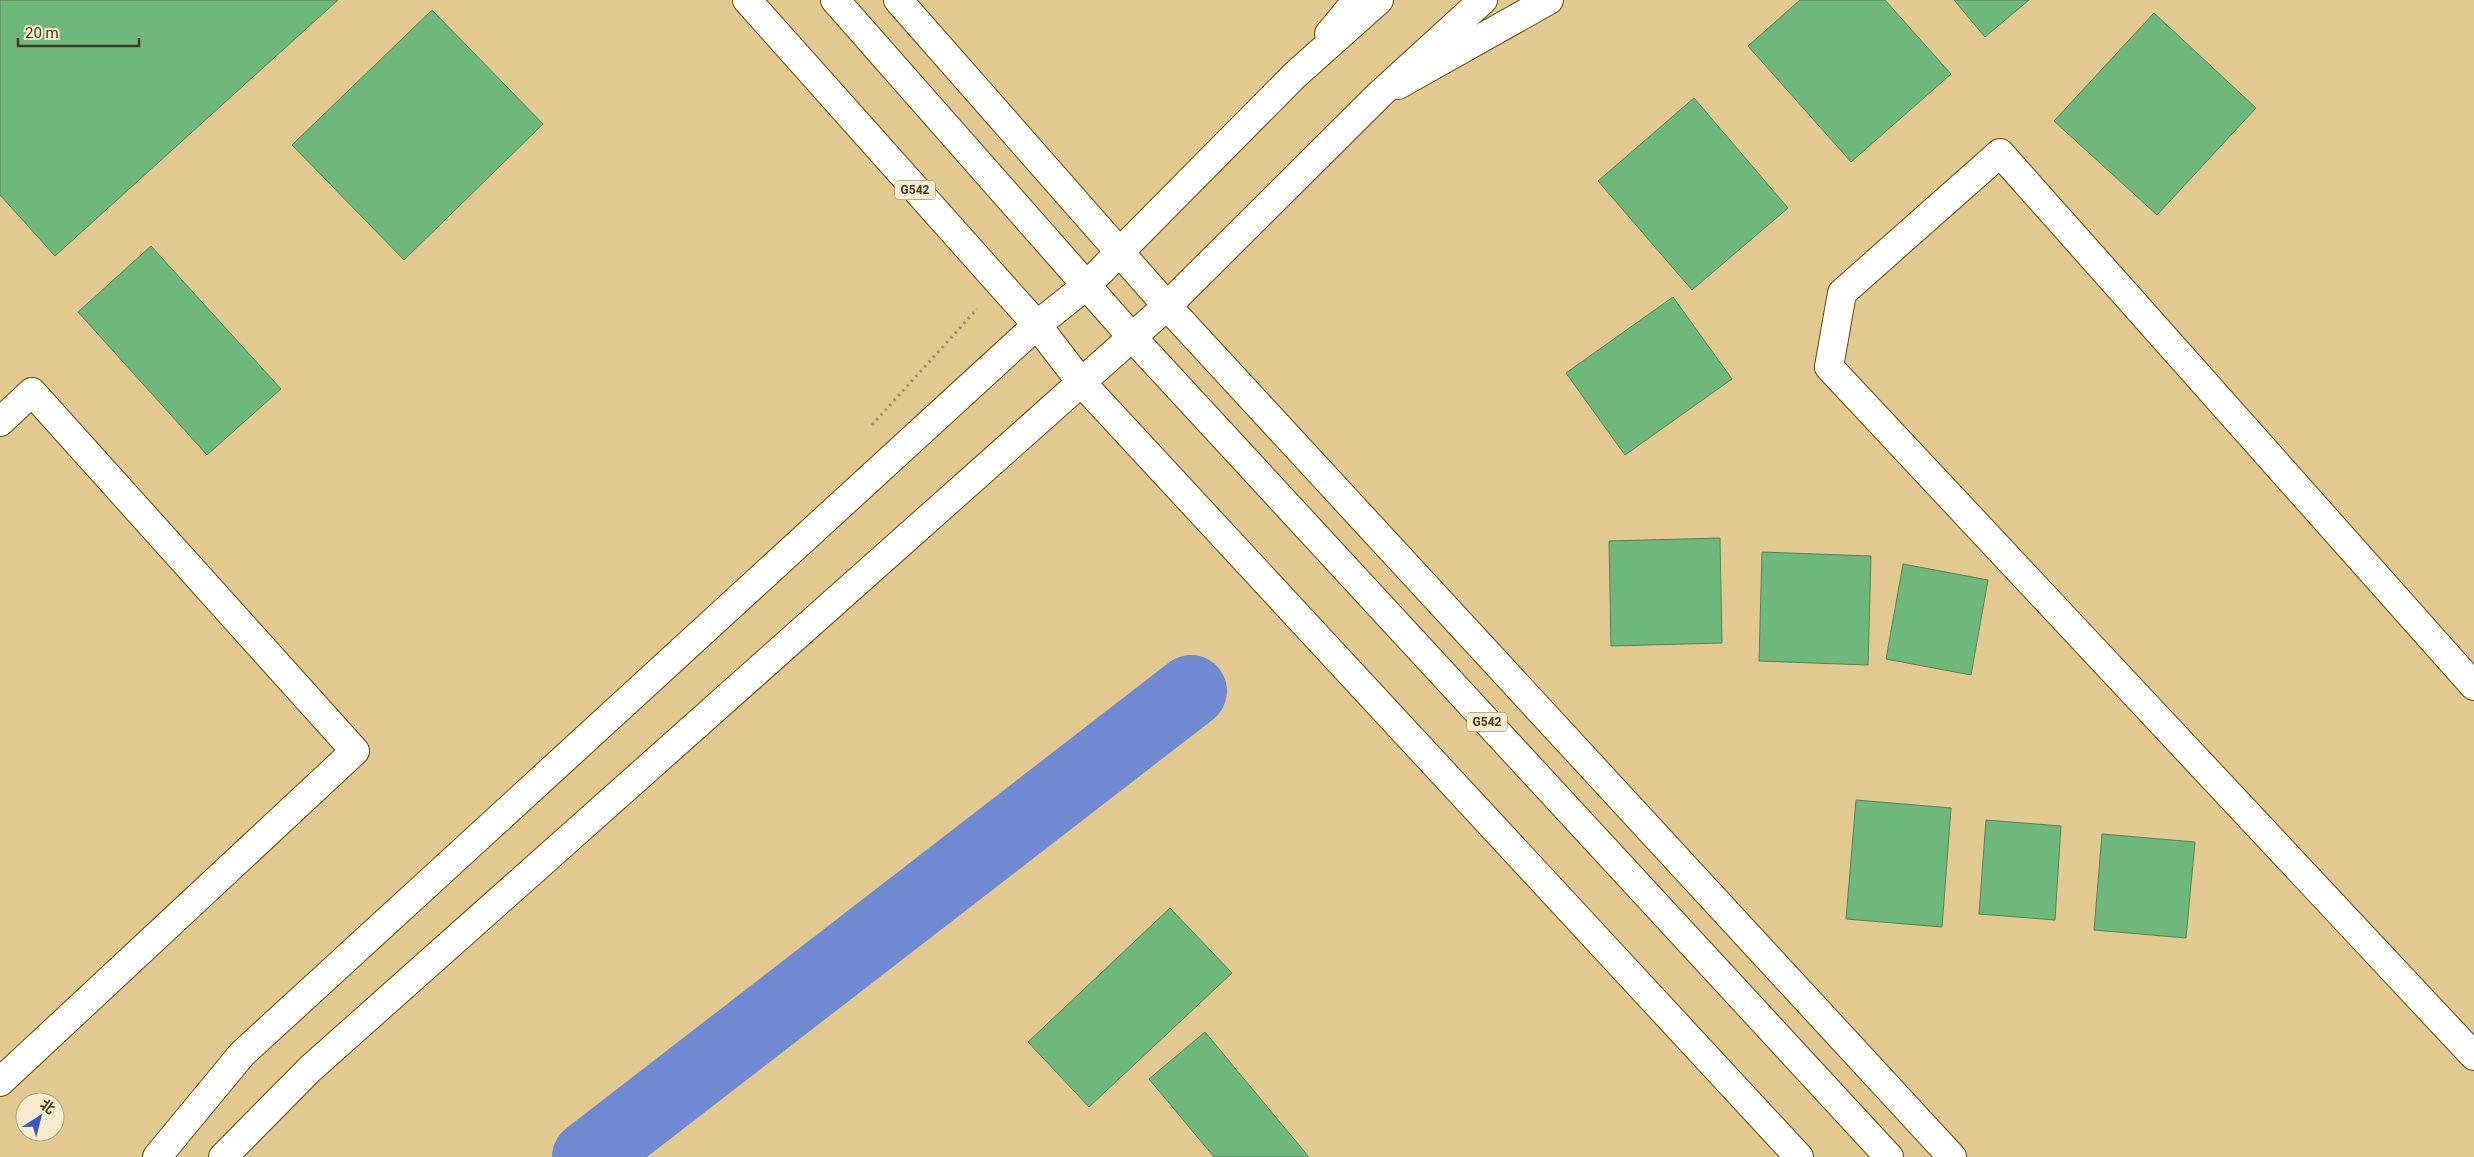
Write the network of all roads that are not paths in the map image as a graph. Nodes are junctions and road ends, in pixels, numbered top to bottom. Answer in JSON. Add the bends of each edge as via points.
{"nodes":[{"id":1,"x":748,"y":0,"type":"edge"},
{"id":2,"x":835,"y":0,"type":"edge"},
{"id":3,"x":898,"y":0,"type":"edge"},
{"id":4,"x":1357,"y":0,"type":"edge"},
{"id":5,"x":1379,"y":0,"type":"edge"},
{"id":6,"x":1483,"y":0,"type":"edge"},
{"id":7,"x":1549,"y":0,"type":"edge"},
{"id":8,"x":1295,"y":75,"type":"junction"},
{"id":9,"x":1380,"y":96,"type":"junction"},
{"id":10,"x":1121,"y":251,"type":"junction"},
{"id":11,"x":1087,"y":285,"type":"junction"},
{"id":12,"x":1167,"y":306,"type":"junction"},
{"id":13,"x":1037,"y":324,"type":"junction"},
{"id":14,"x":1132,"y":336,"type":"junction"},
{"id":15,"x":1080,"y":381,"type":"junction"},
{"id":16,"x":0,"y":422,"type":"edge"},
{"id":17,"x":2474,"y":686,"type":"edge"},
{"id":18,"x":2474,"y":1056,"type":"edge"},
{"id":19,"x":0,"y":1082,"type":"edge"},
{"id":20,"x":157,"y":1157,"type":"edge"},
{"id":21,"x":223,"y":1157,"type":"edge"},
{"id":22,"x":1799,"y":1157,"type":"edge"},
{"id":23,"x":1889,"y":1157,"type":"edge"},
{"id":24,"x":1952,"y":1157,"type":"edge"}],
"edges":[{"from":1,"to":13,"type":"main road","number":"G542"},
{"from":2,"to":11,"type":"main road","number":"G542"},
{"from":3,"to":10,"type":"main road"},
{"from":4,"to":8,"type":"main road"},
{"from":5,"to":8,"type":"main road"},
{"from":6,"to":9,"type":"main road"},
{"from":7,"to":9,"type":"main road"},
{"from":8,"to":10,"type":"main road"},
{"from":9,"to":12,"type":"main road"},
{"from":10,"to":11,"type":"main road"},
{"from":10,"to":12,"type":"main road"},
{"from":11,"to":13,"type":"main road"},
{"from":11,"to":14,"type":"main road","number":"G542"},
{"from":12,"to":14,"type":"main road"},
{"from":12,"to":24,"type":"main road"},
{"from":13,"to":15,"type":"main road","number":"G542"},
{"from":13,"to":20,"type":"main road","via":[[242,1054]]},
{"from":14,"to":15,"type":"main road"},
{"from":14,"to":23,"type":"main road","number":"G542"},
{"from":15,"to":21,"type":"main road","via":[[310,1069]]},
{"from":15,"to":22,"type":"main road","number":"G542"},
{"from":16,"to":19,"type":"main road","via":[[32,392],[355,751]]},
{"from":17,"to":18,"type":"main road","via":[[2000,153],[1842,293],[1830,367]]}]}
